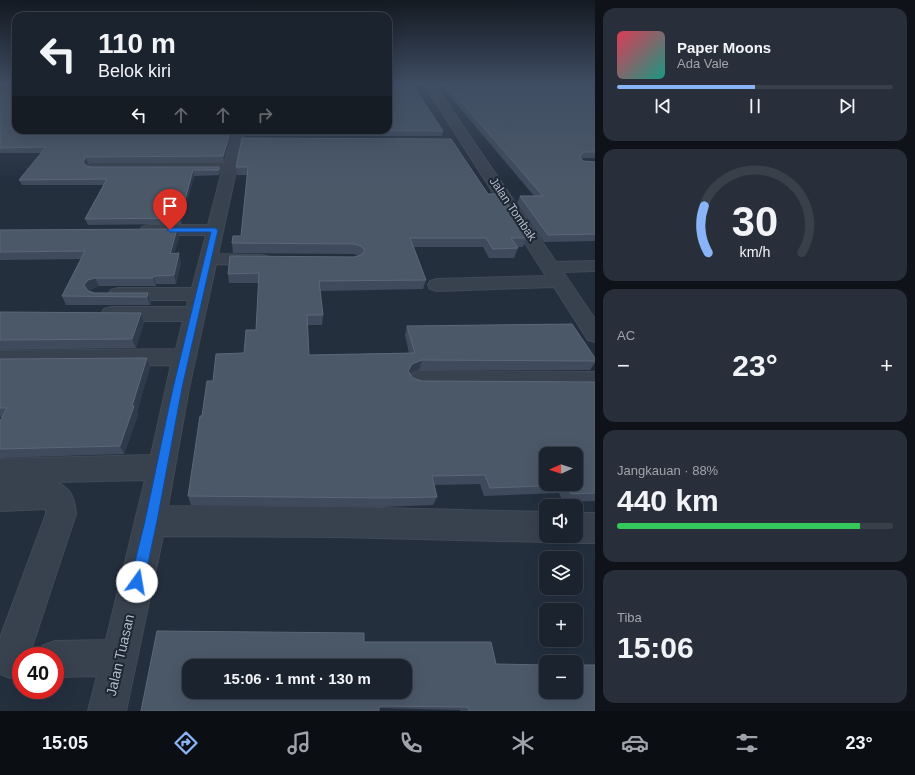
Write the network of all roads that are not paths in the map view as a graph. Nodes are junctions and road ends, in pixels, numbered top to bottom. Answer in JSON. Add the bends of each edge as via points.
{"nodes":[{"id":1,"x":451,"y":117,"type":"edge"},
{"id":2,"x":242,"y":138,"type":"edge"},
{"id":3,"x":452,"y":142,"type":"edge"},
{"id":4,"x":468,"y":142,"type":"junction"},
{"id":5,"x":93,"y":167,"type":"edge"},
{"id":6,"x":229,"y":167,"type":"junction"},
{"id":7,"x":129,"y":230,"type":"edge"},
{"id":8,"x":215,"y":230,"type":"junction"},
{"id":9,"x":208,"y":259,"type":"junction"},
{"id":10,"x":276,"y":260,"type":"edge"},
{"id":11,"x":595,"y":266,"type":"edge"},
{"id":12,"x":556,"y":274,"type":"junction"},
{"id":13,"x":437,"y":285,"type":"dead end"},
{"id":14,"x":99,"y":294,"type":"edge"},
{"id":15,"x":197,"y":304,"type":"junction"},
{"id":16,"x":93,"y":313,"type":"edge"},
{"id":17,"x":595,"y":335,"type":"edge"},
{"id":18,"x":184,"y":357,"type":"junction"},
{"id":19,"x":0,"y":359,"type":"edge"},
{"id":20,"x":419,"y":380,"type":"edge"},
{"id":21,"x":595,"y":381,"type":"edge"},
{"id":22,"x":162,"y":467,"type":"junction"},
{"id":23,"x":0,"y":471,"type":"edge"},
{"id":24,"x":0,"y":497,"type":"edge"},
{"id":25,"x":151,"y":521,"type":"junction"},
{"id":26,"x":539,"y":527,"type":"edge"},
{"id":27,"x":583,"y":528,"type":"edge"},
{"id":28,"x":595,"y":528,"type":"edge"},
{"id":29,"x":119,"y":658,"type":"junction"},
{"id":30,"x":64,"y":659,"type":"edge"},
{"id":31,"x":10,"y":660,"type":"edge"},
{"id":32,"x":107,"y":711,"type":"edge"}],
"edges":[{"from":1,"to":4,"type":"street","name":"Jalan Tombak"},
{"from":2,"to":6,"type":"street","name":"Jalan Tuasan"},
{"from":3,"to":4,"type":"street"},
{"from":4,"to":12,"type":"street","name":"Jalan Tombak"},
{"from":5,"to":6,"type":"street"},
{"from":6,"to":8,"type":"street","name":"Jalan Tuasan"},
{"from":7,"to":8,"type":"street"},
{"from":8,"to":9,"type":"street","name":"Jalan Tuasan"},
{"from":9,"to":10,"type":"street"},
{"from":9,"to":15,"type":"street","name":"Jalan Tuasan"},
{"from":11,"to":12,"type":"street"},
{"from":12,"to":13,"type":"street"},
{"from":12,"to":17,"type":"street","name":"Jalan Tombak"},
{"from":14,"to":15,"type":"street"},
{"from":15,"to":16,"type":"street"},
{"from":15,"to":18,"type":"street","name":"Jalan Tuasan"},
{"from":18,"to":19,"type":"street"},
{"from":18,"to":22,"type":"street","name":"Jalan Tuasan"},
{"from":20,"to":21,"type":"street"},
{"from":22,"to":23,"type":"street"},
{"from":22,"to":25,"type":"street","name":"Jalan Tuasan"},
{"from":24,"to":31,"type":"street","via":[[55,495],[61,507],[61,514]]},
{"from":25,"to":26,"type":"street"},
{"from":25,"to":29,"type":"street","name":"Jalan Tuasan"},
{"from":27,"to":28,"type":"street"},
{"from":29,"to":30,"type":"street"},
{"from":29,"to":32,"type":"street","name":"Jalan Tuasan"}]}
